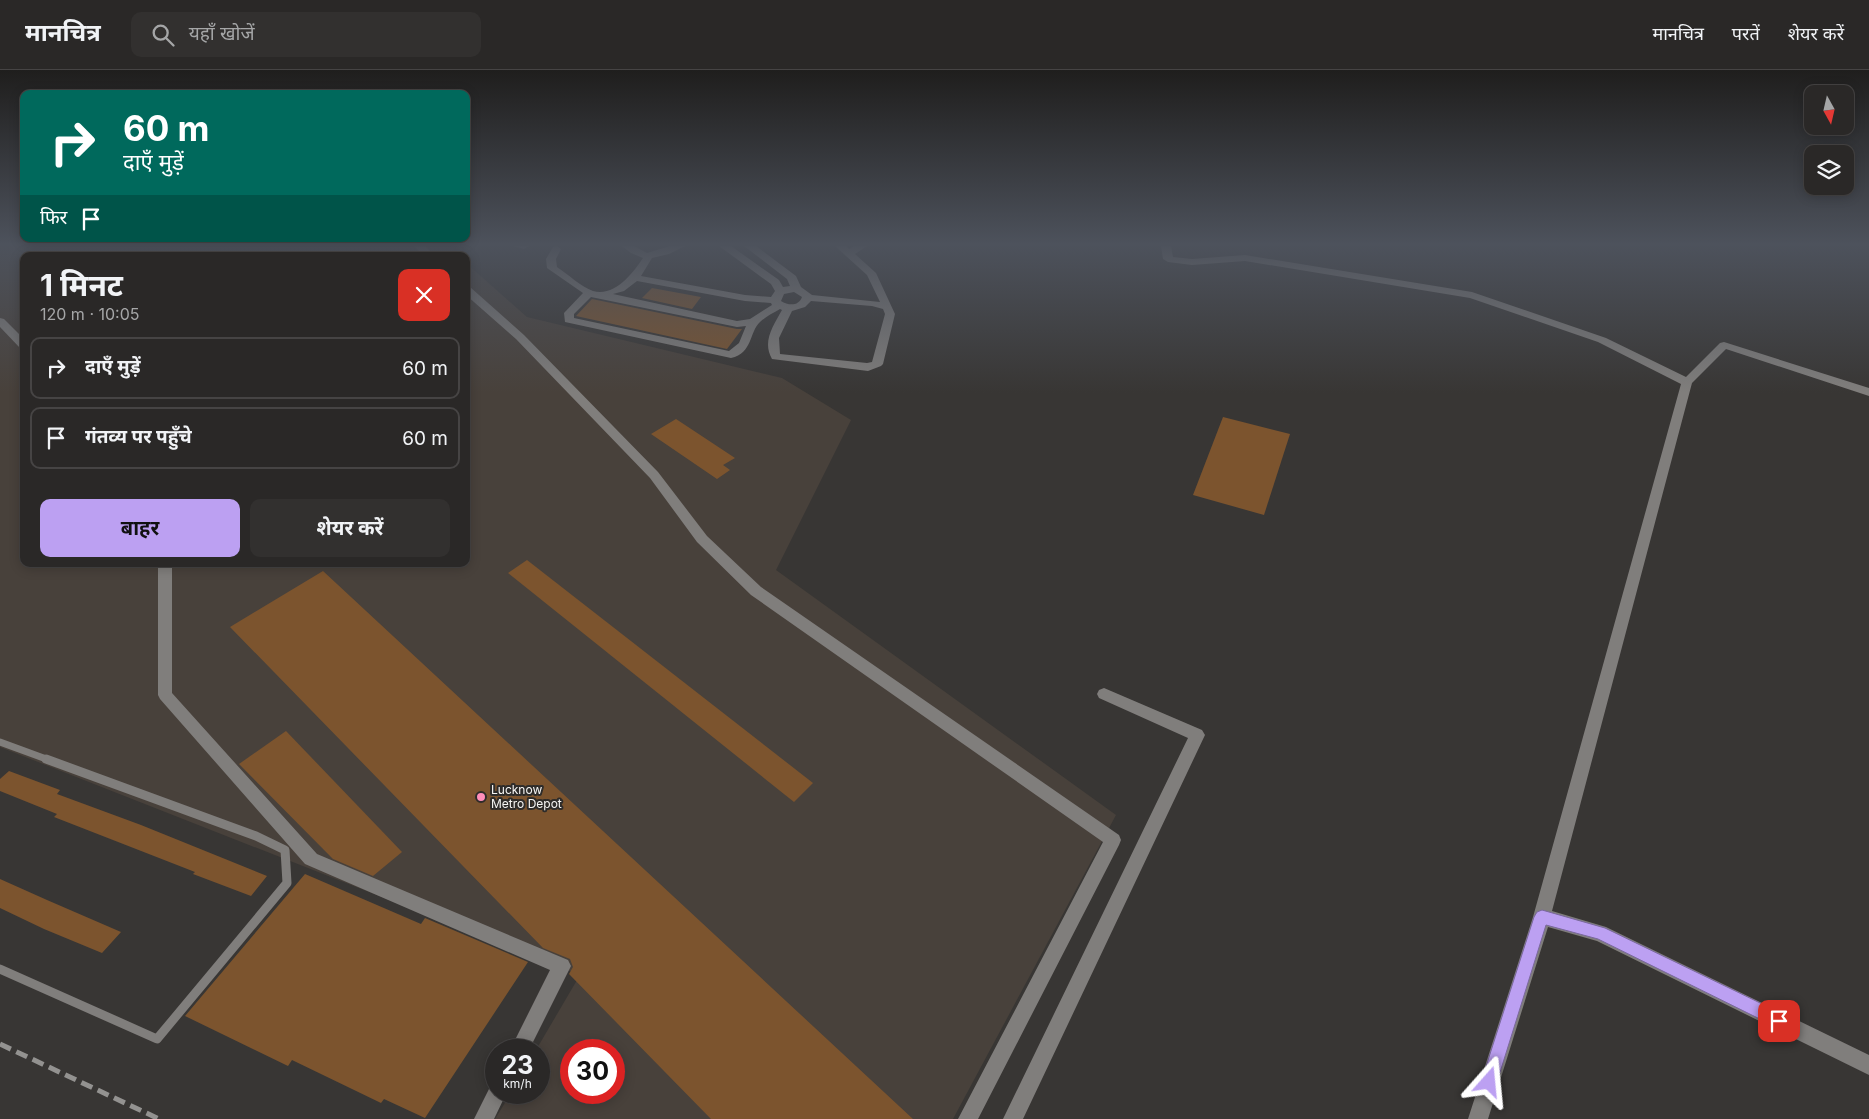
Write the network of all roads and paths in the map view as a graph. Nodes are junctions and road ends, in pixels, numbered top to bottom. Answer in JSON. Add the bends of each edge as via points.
{"nodes":[{"id":1,"x":473,"y":295,"type":"edge"},
{"id":2,"x":588,"y":295,"type":"edge"},
{"id":3,"x":601,"y":295,"type":"edge"},
{"id":4,"x":728,"y":295,"type":"edge"},
{"id":5,"x":779,"y":295,"type":"edge"},
{"id":6,"x":789,"y":295,"type":"edge"},
{"id":7,"x":806,"y":295,"type":"edge"},
{"id":8,"x":882,"y":295,"type":"edge"},
{"id":9,"x":1472,"y":295,"type":"edge"},
{"id":10,"x":808,"y":298,"type":"junction"},
{"id":11,"x":781,"y":301,"type":"junction"},
{"id":12,"x":888,"y":307,"type":"junction"},
{"id":13,"x":0,"y":321,"type":"edge"},
{"id":14,"x":753,"y":322,"type":"junction"},
{"id":15,"x":20,"y":342,"type":"edge"},
{"id":16,"x":1687,"y":382,"type":"junction"},
{"id":17,"x":1869,"y":392,"type":"edge"},
{"id":18,"x":165,"y":567,"type":"edge"},
{"id":19,"x":1104,"y":694,"type":"dead end"},
{"id":20,"x":0,"y":742,"type":"edge"},
{"id":21,"x":1542,"y":917,"type":"junction"},
{"id":22,"x":0,"y":969,"type":"edge"},
{"id":23,"x":525,"y":1039,"type":"edge"},
{"id":24,"x":1869,"y":1065,"type":"edge"},
{"id":25,"x":492,"y":1104,"type":"edge"},
{"id":26,"x":484,"y":1119,"type":"edge"},
{"id":27,"x":968,"y":1119,"type":"edge"},
{"id":28,"x":1013,"y":1119,"type":"edge"},
{"id":29,"x":1478,"y":1119,"type":"edge"}],
"edges":[{"from":1,"to":27,"type":"street","via":[[520,337],[654,475],[702,539],[756,591],[1113,840]]},
{"from":2,"to":14,"type":"street","via":[[573,307],[569,320],[731,355],[748,339]]},
{"from":3,"to":14,"type":"street","via":[[738,324]]},
{"from":4,"to":11,"type":"street"},
{"from":5,"to":11,"type":"street"},
{"from":6,"to":11,"type":"street"},
{"from":7,"to":10,"type":"street"},
{"from":8,"to":12,"type":"street"},
{"from":9,"to":16,"type":"street","via":[[1602,340]]},
{"from":10,"to":11,"type":"street","via":[[803,304]]},
{"from":10,"to":12,"type":"street"},
{"from":11,"to":12,"type":"street","via":[[772,339],[776,357],[868,367],[876,364],[890,314]]},
{"from":11,"to":14,"type":"street"},
{"from":13,"to":15,"type":"street"},
{"from":16,"to":17,"type":"street","via":[[1724,345]]},
{"from":16,"to":21,"type":"street"},
{"from":18,"to":23,"type":"street","via":[[165,695],[310,859],[562,966]]},
{"from":19,"to":28,"type":"street","via":[[1197,735]]},
{"from":20,"to":22,"type":"lane","via":[[256,836],[285,850],[287,883],[158,1039]]},
{"from":21,"to":24,"type":"street","via":[[1600,933]]},
{"from":21,"to":29,"type":"street"},
{"from":25,"to":26,"type":"street"}]}
